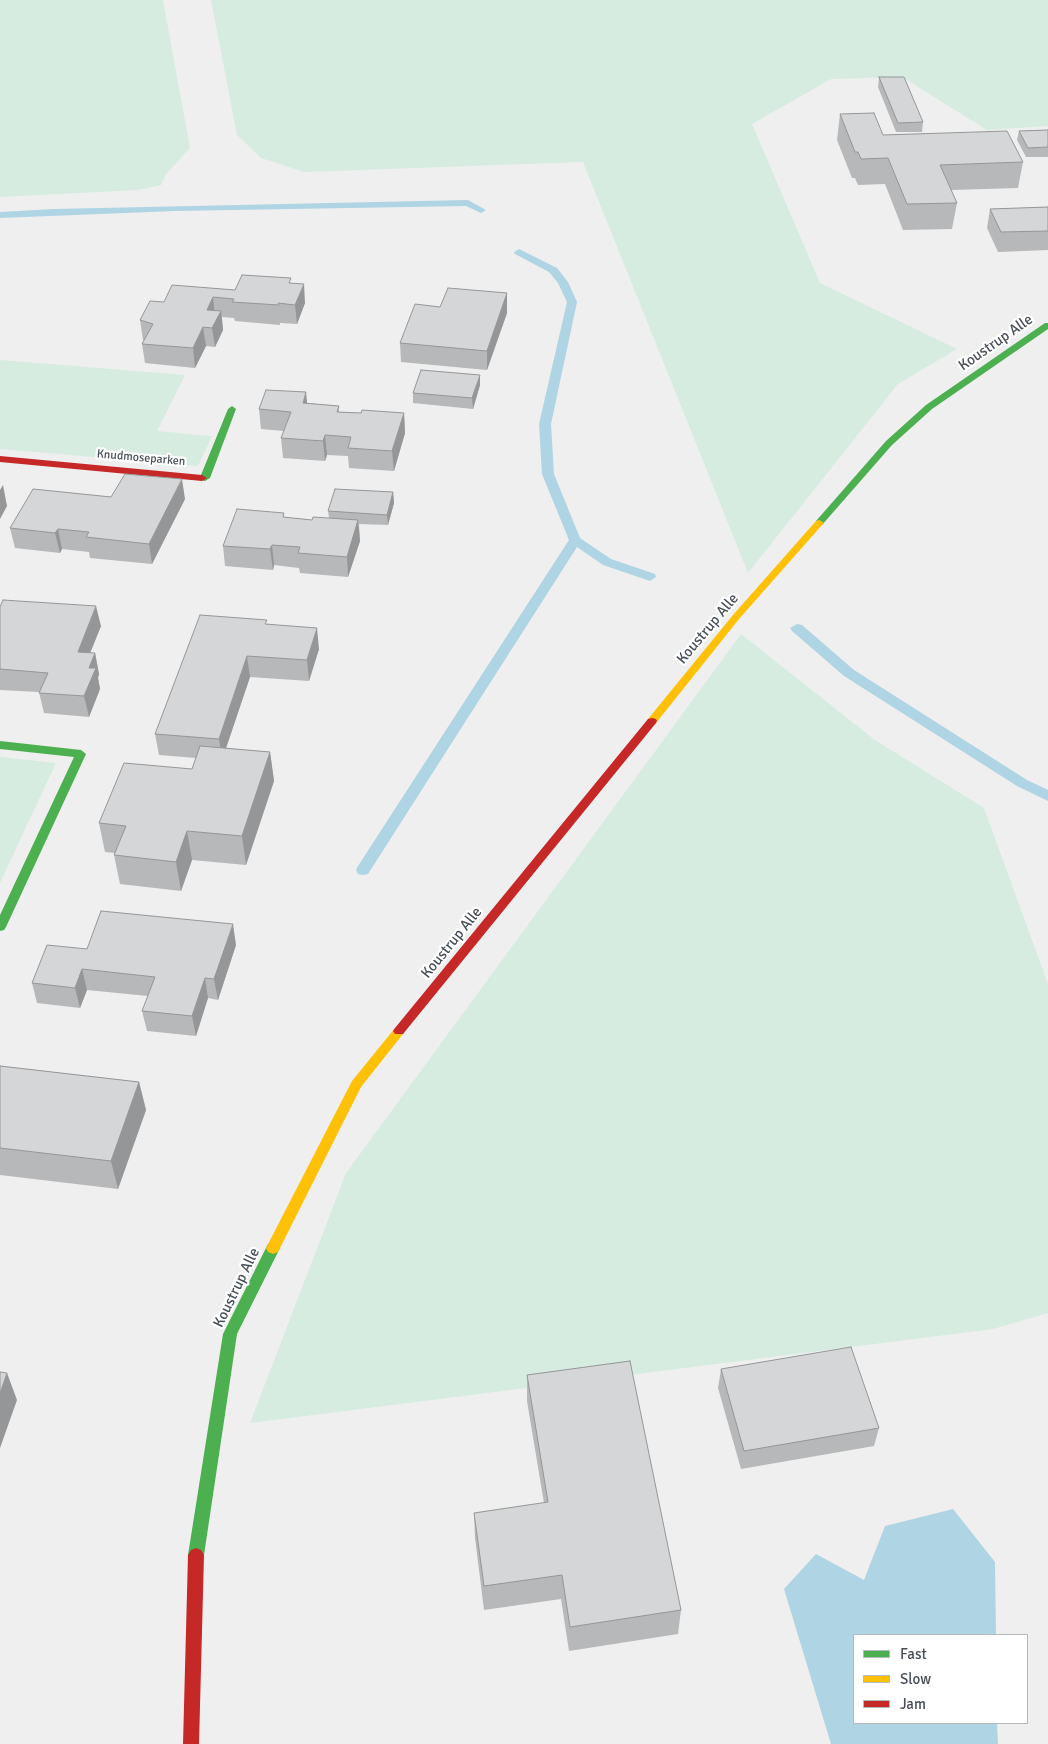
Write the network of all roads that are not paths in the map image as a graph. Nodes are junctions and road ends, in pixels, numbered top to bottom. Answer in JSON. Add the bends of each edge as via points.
{"nodes":[{"id":1,"x":1048,"y":325,"type":"edge"},
{"id":2,"x":232,"y":409,"type":"dead end"},
{"id":3,"x":0,"y":459,"type":"edge"},
{"id":4,"x":0,"y":745,"type":"edge"},
{"id":5,"x":0,"y":928,"type":"edge"},
{"id":6,"x":191,"y":1744,"type":"edge"}],
"edges":[{"from":1,"to":6,"type":"street","name":"Koustrup Alle","via":[[929,406],[889,443],[736,617],[356,1084],[230,1334],[196,1546]]},
{"from":2,"to":3,"type":"street","name":"Knudmoseparken","via":[[205,478]]},
{"from":4,"to":5,"type":"street","via":[[81,754]]}]}
